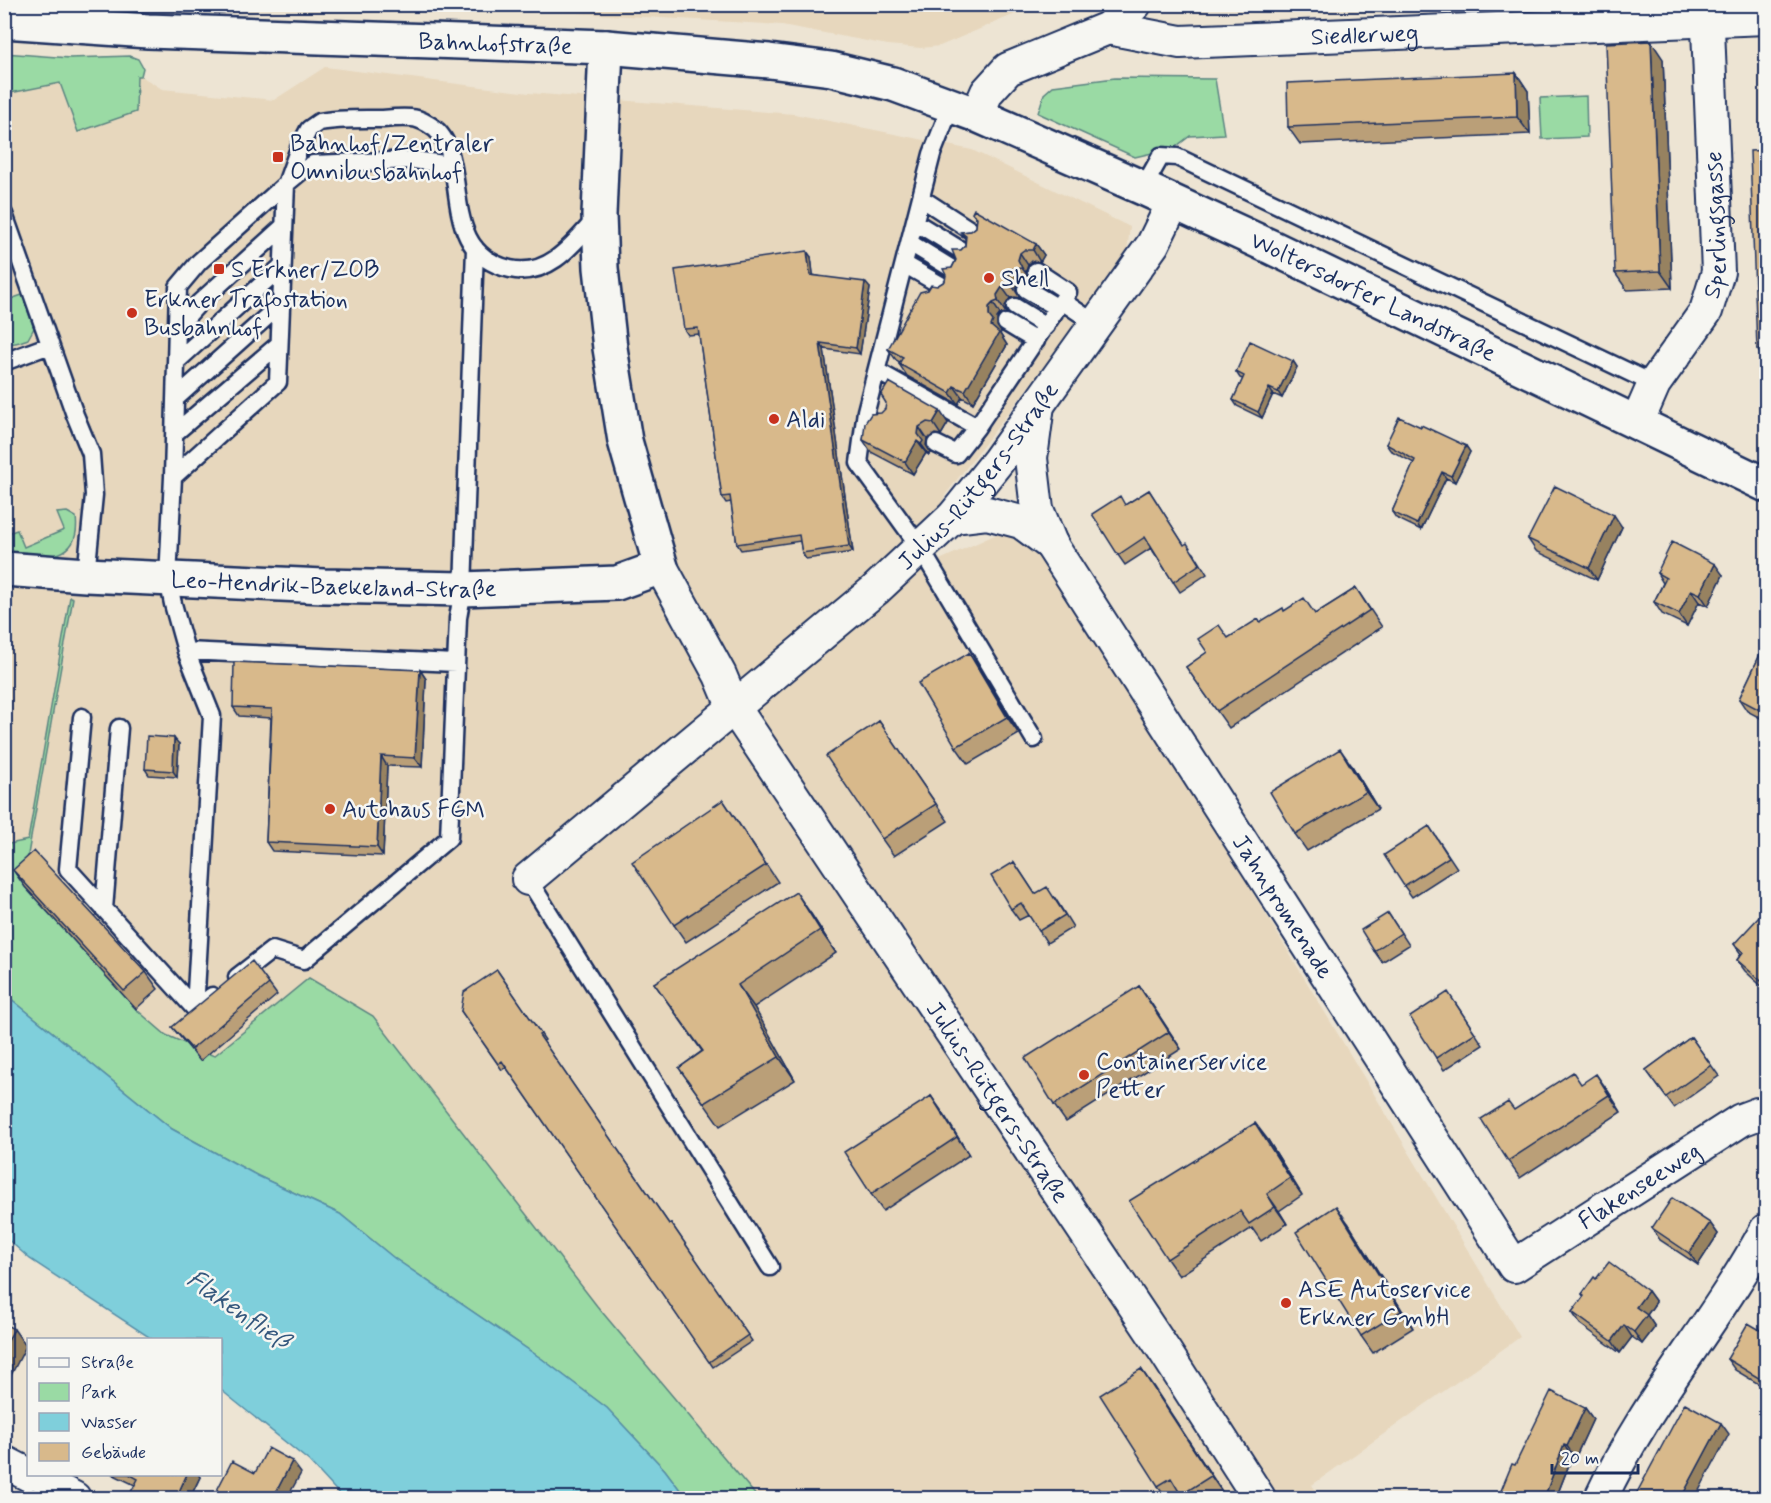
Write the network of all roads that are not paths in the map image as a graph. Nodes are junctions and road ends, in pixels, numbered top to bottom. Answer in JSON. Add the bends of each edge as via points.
{"nodes":[{"id":1,"x":1135,"y":4,"type":"edge"},
{"id":2,"x":1707,"y":13,"type":"edge"},
{"id":3,"x":103,"y":16,"type":"edge"},
{"id":4,"x":1767,"y":18,"type":"edge"},
{"id":5,"x":4,"y":21,"type":"edge"},
{"id":6,"x":1108,"y":28,"type":"junction"},
{"id":7,"x":606,"y":47,"type":"junction"},
{"id":8,"x":964,"y":111,"type":"junction"},
{"id":9,"x":453,"y":171,"type":"junction"},
{"id":10,"x":286,"y":184,"type":"junction"},
{"id":11,"x":1143,"y":188,"type":"junction"},
{"id":12,"x":921,"y":198,"type":"junction"},
{"id":13,"x":1173,"y":202,"type":"junction"},
{"id":14,"x":4,"y":214,"type":"edge"},
{"id":15,"x":599,"y":215,"type":"junction"},
{"id":16,"x":915,"y":222,"type":"junction"},
{"id":17,"x":284,"y":226,"type":"junction"},
{"id":18,"x":975,"y":232,"type":"edge"},
{"id":19,"x":910,"y":243,"type":"junction"},
{"id":20,"x":475,"y":248,"type":"junction"},
{"id":21,"x":964,"y":252,"type":"edge"},
{"id":22,"x":904,"y":264,"type":"junction"},
{"id":23,"x":282,"y":266,"type":"junction"},
{"id":24,"x":954,"y":270,"type":"edge"},
{"id":25,"x":1036,"y":271,"type":"dead end"},
{"id":26,"x":944,"y":287,"type":"edge"},
{"id":27,"x":1026,"y":289,"type":"dead end"},
{"id":28,"x":281,"y":304,"type":"junction"},
{"id":29,"x":1060,"y":304,"type":"junction"},
{"id":30,"x":1016,"y":307,"type":"dead end"},
{"id":31,"x":1006,"y":323,"type":"dead end"},
{"id":32,"x":1096,"y":324,"type":"junction"},
{"id":33,"x":178,"y":326,"type":"junction"},
{"id":34,"x":1046,"y":326,"type":"junction"},
{"id":35,"x":1036,"y":341,"type":"junction"},
{"id":36,"x":279,"y":344,"type":"junction"},
{"id":37,"x":50,"y":345,"type":"junction"},
{"id":38,"x":4,"y":362,"type":"edge"},
{"id":39,"x":176,"y":362,"type":"junction"},
{"id":40,"x":877,"y":371,"type":"junction"},
{"id":41,"x":1654,"y":384,"type":"junction"},
{"id":42,"x":175,"y":399,"type":"junction"},
{"id":43,"x":1038,"y":405,"type":"junction"},
{"id":44,"x":868,"y":408,"type":"junction"},
{"id":45,"x":884,"y":416,"type":"edge"},
{"id":46,"x":1637,"y":423,"type":"junction"},
{"id":47,"x":977,"y":428,"type":"junction"},
{"id":48,"x":175,"y":433,"type":"junction"},
{"id":49,"x":936,"y":444,"type":"dead end"},
{"id":50,"x":173,"y":477,"type":"junction"},
{"id":51,"x":1767,"y":485,"type":"edge"},
{"id":52,"x":953,"y":517,"type":"junction"},
{"id":53,"x":919,"y":546,"type":"junction"},
{"id":54,"x":1052,"y":546,"type":"junction"},
{"id":55,"x":661,"y":567,"type":"junction"},
{"id":56,"x":4,"y":569,"type":"edge"},
{"id":57,"x":86,"y":575,"type":"junction"},
{"id":58,"x":168,"y":579,"type":"junction"},
{"id":59,"x":462,"y":589,"type":"junction"},
{"id":60,"x":186,"y":651,"type":"junction"},
{"id":61,"x":456,"y":663,"type":"junction"},
{"id":62,"x":733,"y":706,"type":"junction"},
{"id":63,"x":82,"y":717,"type":"dead end"},
{"id":64,"x":119,"y":728,"type":"dead end"},
{"id":65,"x":1034,"y":739,"type":"dead end"},
{"id":66,"x":528,"y":879,"type":"joint"},
{"id":67,"x":104,"y":909,"type":"junction"},
{"id":68,"x":195,"y":1009,"type":"junction"},
{"id":69,"x":1767,"y":1114,"type":"edge"},
{"id":70,"x":1767,"y":1230,"type":"edge"},
{"id":71,"x":1759,"y":1263,"type":"edge"},
{"id":72,"x":1514,"y":1266,"type":"joint"},
{"id":73,"x":770,"y":1267,"type":"dead end"},
{"id":74,"x":4,"y":1462,"type":"edge"},
{"id":75,"x":27,"y":1474,"type":"edge"},
{"id":76,"x":31,"y":1476,"type":"edge"},
{"id":77,"x":74,"y":1498,"type":"edge"},
{"id":78,"x":1259,"y":1498,"type":"edge"},
{"id":79,"x":1601,"y":1498,"type":"edge"}],
"edges":[{"from":1,"to":6,"type":"street"},
{"from":2,"to":4,"type":"street","name":"Siedlerweg"},
{"from":2,"to":6,"type":"street","name":"Siedlerweg","via":[[1180,42]]},
{"from":2,"to":41,"type":"street","name":"Sperlingsgasse","via":[[1718,272],[1706,311]]},
{"from":3,"to":5,"type":"main road","name":"Bahnhofstraße"},
{"from":3,"to":7,"type":"main road","name":"Bahnhofstraße"},
{"from":6,"to":8,"type":"street","via":[[1008,69]]},
{"from":7,"to":8,"type":"main road","name":"Bahnhofstraße","via":[[831,69],[893,84]]},
{"from":7,"to":15,"type":"main road","name":"Julius-Rütgers-Straße"},
{"from":8,"to":11,"type":"main road","name":"Woltersdorfer Landstraße"},
{"from":8,"to":12,"type":"lane","via":[[932,154]]},
{"from":9,"to":10,"type":"lane","via":[[429,161],[331,162],[313,164]]},
{"from":9,"to":10,"type":"lane","via":[[449,151],[429,124],[411,118],[330,120],[309,129]]},
{"from":9,"to":20,"type":"lane","via":[[464,230]]},
{"from":10,"to":17,"type":"lane"},
{"from":10,"to":33,"type":"lane","via":[[199,262],[178,287]]},
{"from":11,"to":13,"type":"main road","name":"Woltersdorfer Landstraße"},
{"from":11,"to":41,"type":"lane","via":[[1161,156],[1177,157]]},
{"from":12,"to":16,"type":"lane"},
{"from":12,"to":18,"type":"lane"},
{"from":13,"to":32,"type":"street","name":"Julius-Rütgers-Straße","via":[[1153,244]]},
{"from":13,"to":46,"type":"main road","name":"Woltersdorfer Landstraße"},
{"from":14,"to":37,"type":"lane"},
{"from":15,"to":20,"type":"lane","via":[[570,248],[543,267],[523,272],[497,266]]},
{"from":15,"to":55,"type":"main road","name":"Julius-Rütgers-Straße","via":[[610,348],[625,441]]},
{"from":16,"to":19,"type":"lane"},
{"from":16,"to":21,"type":"lane"},
{"from":17,"to":23,"type":"lane"},
{"from":17,"to":33,"type":"lane"},
{"from":19,"to":22,"type":"lane"},
{"from":19,"to":24,"type":"lane"},
{"from":20,"to":59,"type":"lane"},
{"from":22,"to":26,"type":"lane"},
{"from":22,"to":40,"type":"lane"},
{"from":23,"to":28,"type":"lane"},
{"from":23,"to":39,"type":"lane"},
{"from":25,"to":29,"type":"lane","via":[[1068,292]]},
{"from":27,"to":29,"type":"lane"},
{"from":28,"to":36,"type":"lane"},
{"from":28,"to":42,"type":"lane"},
{"from":29,"to":32,"type":"lane"},
{"from":29,"to":34,"type":"lane"},
{"from":30,"to":34,"type":"lane"},
{"from":31,"to":35,"type":"lane"},
{"from":32,"to":43,"type":"street","name":"Julius-Rütgers-Straße"},
{"from":33,"to":39,"type":"lane"},
{"from":34,"to":35,"type":"lane"},
{"from":35,"to":47,"type":"lane"},
{"from":36,"to":48,"type":"lane"},
{"from":36,"to":50,"type":"lane","via":[[278,382]]},
{"from":37,"to":38,"type":"lane"},
{"from":37,"to":57,"type":"lane","via":[[92,454],[94,495]]},
{"from":39,"to":42,"type":"lane"},
{"from":40,"to":44,"type":"lane"},
{"from":40,"to":47,"type":"lane"},
{"from":41,"to":46,"type":"street","name":"Sperlingsgasse"},
{"from":42,"to":48,"type":"lane"},
{"from":43,"to":52,"type":"street","name":"Julius-Rütgers-Straße"},
{"from":43,"to":54,"type":"street","name":"Jahnpromenade","via":[[1031,458],[1037,509]]},
{"from":44,"to":45,"type":"lane"},
{"from":44,"to":53,"type":"lane","via":[[859,463]]},
{"from":46,"to":51,"type":"main road","name":"Woltersdorfer Landstraße"},
{"from":47,"to":49,"type":"lane","via":[[956,454]]},
{"from":48,"to":50,"type":"lane"},
{"from":50,"to":58,"type":"lane"},
{"from":52,"to":53,"type":"street","name":"Julius-Rütgers-Straße"},
{"from":52,"to":54,"type":"street","name":"Jahnpromenade","via":[[987,513],[1021,522]]},
{"from":53,"to":62,"type":"street","name":"Julius-Rütgers-Straße","via":[[875,590]]},
{"from":53,"to":65,"type":"lane"},
{"from":54,"to":72,"type":"street","name":"Jahnpromenade"},
{"from":55,"to":59,"type":"main road","name":"Leo-Hendrik-Baekeland-Straße","via":[[617,583]]},
{"from":55,"to":62,"type":"street","name":"Julius-Rütgers-Straße"},
{"from":56,"to":57,"type":"main road","name":"Leo-Hendrik-Baekeland-Straße"},
{"from":57,"to":58,"type":"main road","name":"Leo-Hendrik-Baekeland-Straße"},
{"from":58,"to":59,"type":"main road","name":"Leo-Hendrik-Baekeland-Straße"},
{"from":58,"to":60,"type":"lane"},
{"from":59,"to":61,"type":"lane"},
{"from":60,"to":61,"type":"lane"},
{"from":60,"to":68,"type":"lane","via":[[212,716]]},
{"from":61,"to":68,"type":"lane","via":[[449,838],[304,960],[272,950]]},
{"from":62,"to":66,"type":"street","name":"Julius-Rütgers-Straße"},
{"from":62,"to":78,"type":"street","name":"Julius-Rütgers-Straße","via":[[1161,1345]]},
{"from":63,"to":67,"type":"lane","via":[[68,869]]},
{"from":64,"to":67,"type":"lane"},
{"from":66,"to":73,"type":"lane"},
{"from":67,"to":68,"type":"lane"},
{"from":69,"to":72,"type":"street","name":"Flakenseeweg","via":[[1741,1120]]},
{"from":70,"to":71,"type":"street"},
{"from":71,"to":79,"type":"street","via":[[1650,1408]]},
{"from":74,"to":75,"type":"street"},
{"from":76,"to":77,"type":"street"}]}
